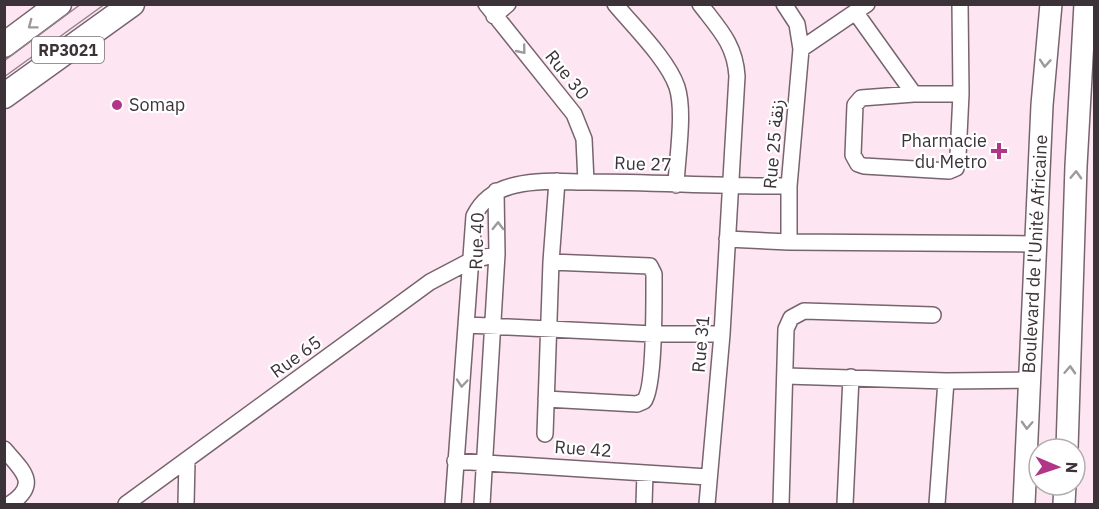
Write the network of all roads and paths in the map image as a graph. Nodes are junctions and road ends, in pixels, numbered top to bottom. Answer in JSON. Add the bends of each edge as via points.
{"nodes":[{"id":1,"x":59,"y":4,"type":"edge"},
{"id":2,"x":132,"y":4,"type":"edge"},
{"id":3,"x":508,"y":4,"type":"edge"},
{"id":4,"x":615,"y":4,"type":"edge"},
{"id":5,"x":700,"y":4,"type":"edge"},
{"id":6,"x":784,"y":4,"type":"edge"},
{"id":7,"x":960,"y":4,"type":"edge"},
{"id":8,"x":1051,"y":4,"type":"edge"},
{"id":9,"x":1085,"y":4,"type":"edge"},
{"id":10,"x":861,"y":9,"type":"edge"},
{"id":11,"x":490,"y":10,"type":"edge"},
{"id":12,"x":4,"y":45,"type":"edge"},
{"id":13,"x":801,"y":49,"type":"junction"},
{"id":14,"x":914,"y":94,"type":"junction"},
{"id":15,"x":962,"y":94,"type":"junction"},
{"id":16,"x":4,"y":96,"type":"edge"},
{"id":17,"x":557,"y":181,"type":"junction"},
{"id":18,"x":586,"y":182,"type":"junction"},
{"id":19,"x":676,"y":185,"type":"junction"},
{"id":20,"x":789,"y":186,"type":"junction"},
{"id":21,"x":730,"y":187,"type":"junction"},
{"id":22,"x":496,"y":191,"type":"junction"},
{"id":23,"x":728,"y":239,"type":"junction"},
{"id":24,"x":789,"y":242,"type":"junction"},
{"id":25,"x":1036,"y":244,"type":"junction"},
{"id":26,"x":497,"y":254,"type":"junction"},
{"id":27,"x":470,"y":261,"type":"junction"},
{"id":28,"x":551,"y":262,"type":"junction"},
{"id":29,"x":933,"y":315,"type":"dead end"},
{"id":30,"x":467,"y":325,"type":"junction"},
{"id":31,"x":492,"y":326,"type":"junction"},
{"id":32,"x":549,"y":329,"type":"junction"},
{"id":33,"x":653,"y":334,"type":"junction"},
{"id":34,"x":722,"y":334,"type":"junction"},
{"id":35,"x":786,"y":376,"type":"junction"},
{"id":36,"x":851,"y":377,"type":"junction"},
{"id":37,"x":1029,"y":380,"type":"junction"},
{"id":38,"x":946,"y":381,"type":"junction"},
{"id":39,"x":546,"y":399,"type":"junction"},
{"id":40,"x":544,"y":434,"type":"dead end"},
{"id":41,"x":1067,"y":437,"type":"edge"},
{"id":42,"x":4,"y":449,"type":"edge"},
{"id":43,"x":187,"y":461,"type":"junction"},
{"id":44,"x":455,"y":461,"type":"junction"},
{"id":45,"x":483,"y":462,"type":"junction"},
{"id":46,"x":645,"y":472,"type":"junction"},
{"id":47,"x":708,"y":477,"type":"junction"},
{"id":48,"x":10,"y":504,"type":"edge"},
{"id":49,"x":126,"y":504,"type":"edge"},
{"id":50,"x":186,"y":504,"type":"edge"},
{"id":51,"x":453,"y":504,"type":"edge"},
{"id":52,"x":482,"y":504,"type":"edge"},
{"id":53,"x":644,"y":504,"type":"edge"},
{"id":54,"x":707,"y":504,"type":"edge"},
{"id":55,"x":781,"y":504,"type":"edge"},
{"id":56,"x":845,"y":504,"type":"edge"},
{"id":57,"x":937,"y":504,"type":"edge"},
{"id":58,"x":1024,"y":504,"type":"edge"}],
"edges":[{"from":1,"to":12,"type":"main road","number":"RP3021","one_way":true},
{"from":2,"to":16,"type":"main road","number":"RP3021"},
{"from":3,"to":11,"type":"street"},
{"from":4,"to":19,"type":"street","via":[[665,64],[677,85],[680,111]]},
{"from":5,"to":21,"type":"street","name":"Rue 31","via":[[731,46],[736,63]]},
{"from":6,"to":13,"type":"street","name":"Rue 25 زنقة","via":[[797,24]]},
{"from":7,"to":15,"type":"street"},
{"from":8,"to":25,"type":"main road","name":"Boulevard de l'Unité Africaine","one_way":true},
{"from":41,"to":9,"type":"main road","name":"Boulevard de l'Unité Africaine","one_way":true},
{"from":10,"to":13,"type":"street"},
{"from":10,"to":14,"type":"street"},
{"from":11,"to":18,"type":"street","name":"Rue 30","one_way":true,"via":[[574,114],[584,139]]},
{"from":13,"to":20,"type":"street","name":"Rue 25 زنقة"},
{"from":14,"to":15,"type":"street"},
{"from":14,"to":15,"type":"street","via":[[857,101],[853,156],[858,164],[950,171],[956,168]]},
{"from":17,"to":18,"type":"street","name":"Rue 27"},
{"from":17,"to":22,"type":"street","name":"Rue 27"},
{"from":17,"to":28,"type":"street"},
{"from":18,"to":19,"type":"street","name":"Rue 27"},
{"from":19,"to":21,"type":"street","name":"Rue 27"},
{"from":20,"to":21,"type":"street","name":"Rue 27"},
{"from":20,"to":24,"type":"street","name":"Rue 25 زنقة"},
{"from":21,"to":23,"type":"street","name":"Rue 31"},
{"from":26,"to":22,"type":"street","name":"Rue 40","one_way":true},
{"from":22,"to":27,"type":"street","name":"Rue 40","via":[[483,200],[474,216]]},
{"from":23,"to":24,"type":"street"},
{"from":23,"to":34,"type":"street","name":"Rue 31"},
{"from":24,"to":25,"type":"street"},
{"from":25,"to":37,"type":"main road","name":"Boulevard de l'Unité Africaine"},
{"from":26,"to":27,"type":"street","name":"Rue 65"},
{"from":26,"to":31,"type":"street","name":"Rue 40"},
{"from":27,"to":30,"type":"street","name":"Rue 40"},
{"from":27,"to":43,"type":"street","name":"Rue 65","via":[[430,282]]},
{"from":28,"to":32,"type":"street"},
{"from":28,"to":33,"type":"street","via":[[650,266],[654,274]]},
{"from":29,"to":35,"type":"street","via":[[800,312],[791,318],[786,329]]},
{"from":30,"to":31,"type":"street"},
{"from":30,"to":44,"type":"street","name":"Rue 40","one_way":true},
{"from":31,"to":32,"type":"street"},
{"from":31,"to":45,"type":"street","name":"Rue 40"},
{"from":32,"to":33,"type":"street"},
{"from":32,"to":39,"type":"street"},
{"from":33,"to":34,"type":"street"},
{"from":33,"to":39,"type":"street","via":[[649,393],[644,401],[637,404]]},
{"from":34,"to":47,"type":"street","name":"Rue 31"},
{"from":35,"to":36,"type":"street"},
{"from":35,"to":55,"type":"street"},
{"from":36,"to":38,"type":"street"},
{"from":36,"to":56,"type":"street"},
{"from":37,"to":38,"type":"street"},
{"from":37,"to":58,"type":"main road","name":"Boulevard de l'Unité Africaine","one_way":true},
{"from":38,"to":57,"type":"street"},
{"from":39,"to":40,"type":"street"},
{"from":42,"to":48,"type":"street","via":[[26,476],[25,491]]},
{"from":43,"to":49,"type":"street","name":"Rue 65"},
{"from":43,"to":50,"type":"street"},
{"from":44,"to":45,"type":"street","name":"Rue 42"},
{"from":44,"to":51,"type":"street","name":"Rue 40"},
{"from":45,"to":46,"type":"street","name":"Rue 42"},
{"from":45,"to":52,"type":"street","name":"Rue 40"},
{"from":46,"to":47,"type":"street","name":"Rue 42"},
{"from":46,"to":53,"type":"street"},
{"from":47,"to":54,"type":"street","name":"Rue 31"}]}
